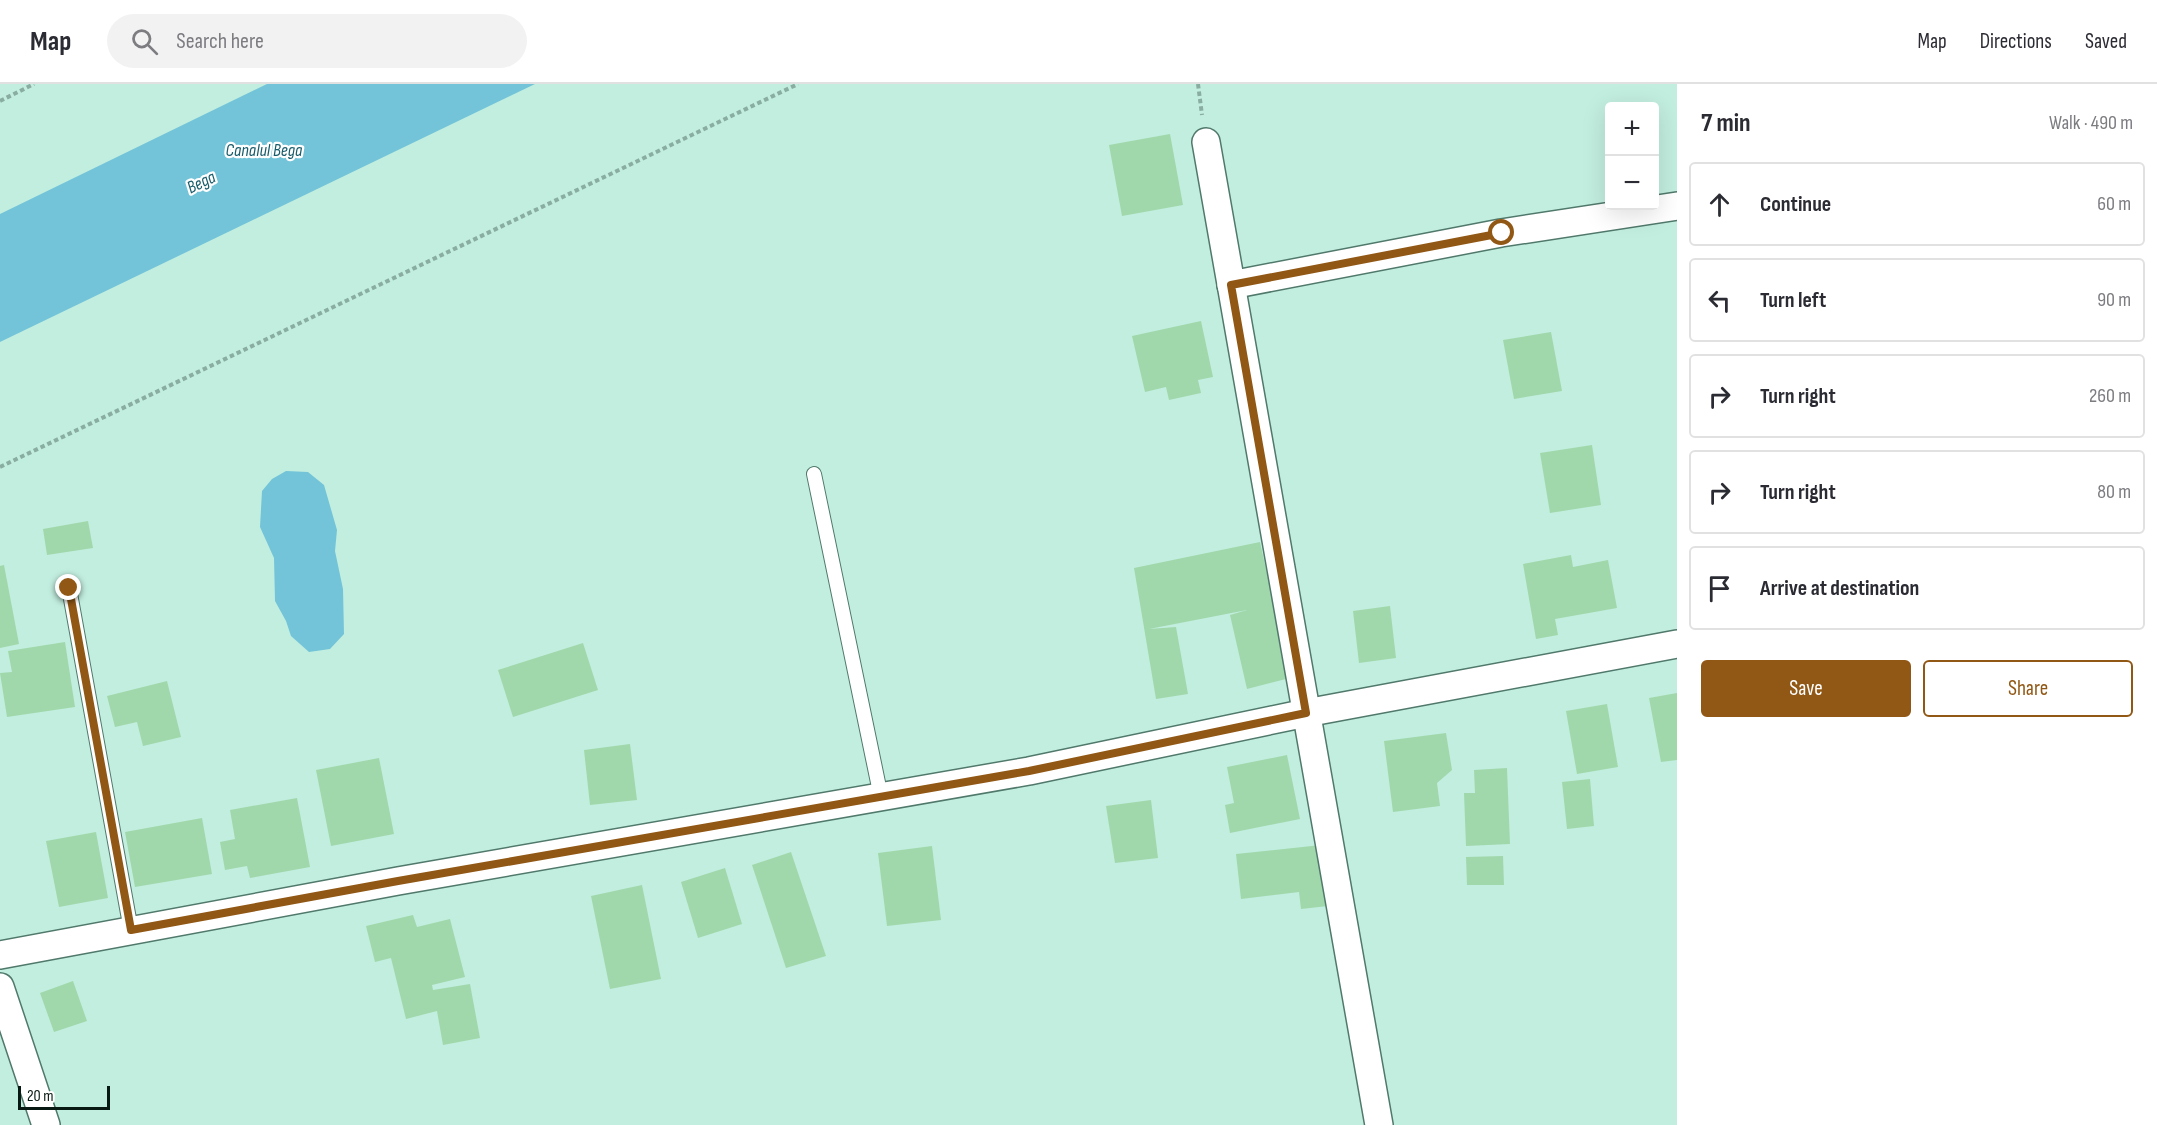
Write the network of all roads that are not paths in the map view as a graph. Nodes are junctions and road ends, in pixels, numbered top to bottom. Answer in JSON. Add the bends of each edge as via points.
{"nodes":[{"id":1,"x":1206,"y":142,"type":"dead end"},
{"id":2,"x":1677,"y":206,"type":"edge"},
{"id":3,"x":1231,"y":285,"type":"junction"},
{"id":4,"x":814,"y":474,"type":"dead end"},
{"id":5,"x":69,"y":588,"type":"dead end"},
{"id":6,"x":1677,"y":644,"type":"edge"},
{"id":7,"x":1306,"y":713,"type":"junction"},
{"id":8,"x":880,"y":797,"type":"junction"},
{"id":9,"x":131,"y":930,"type":"junction"},
{"id":10,"x":0,"y":955,"type":"edge"},
{"id":11,"x":0,"y":987,"type":"edge"},
{"id":12,"x":46,"y":1125,"type":"edge"},
{"id":13,"x":1379,"y":1125,"type":"edge"}],
"edges":[{"from":1,"to":3,"type":"street"},
{"from":2,"to":3,"type":"street","via":[[1502,233]]},
{"from":3,"to":7,"type":"street"},
{"from":4,"to":8,"type":"lane"},
{"from":5,"to":9,"type":"lane"},
{"from":6,"to":7,"type":"street"},
{"from":7,"to":8,"type":"street","via":[[1029,771]]},
{"from":7,"to":13,"type":"street"},
{"from":8,"to":9,"type":"street"},
{"from":9,"to":10,"type":"street"},
{"from":11,"to":12,"type":"street"}]}
